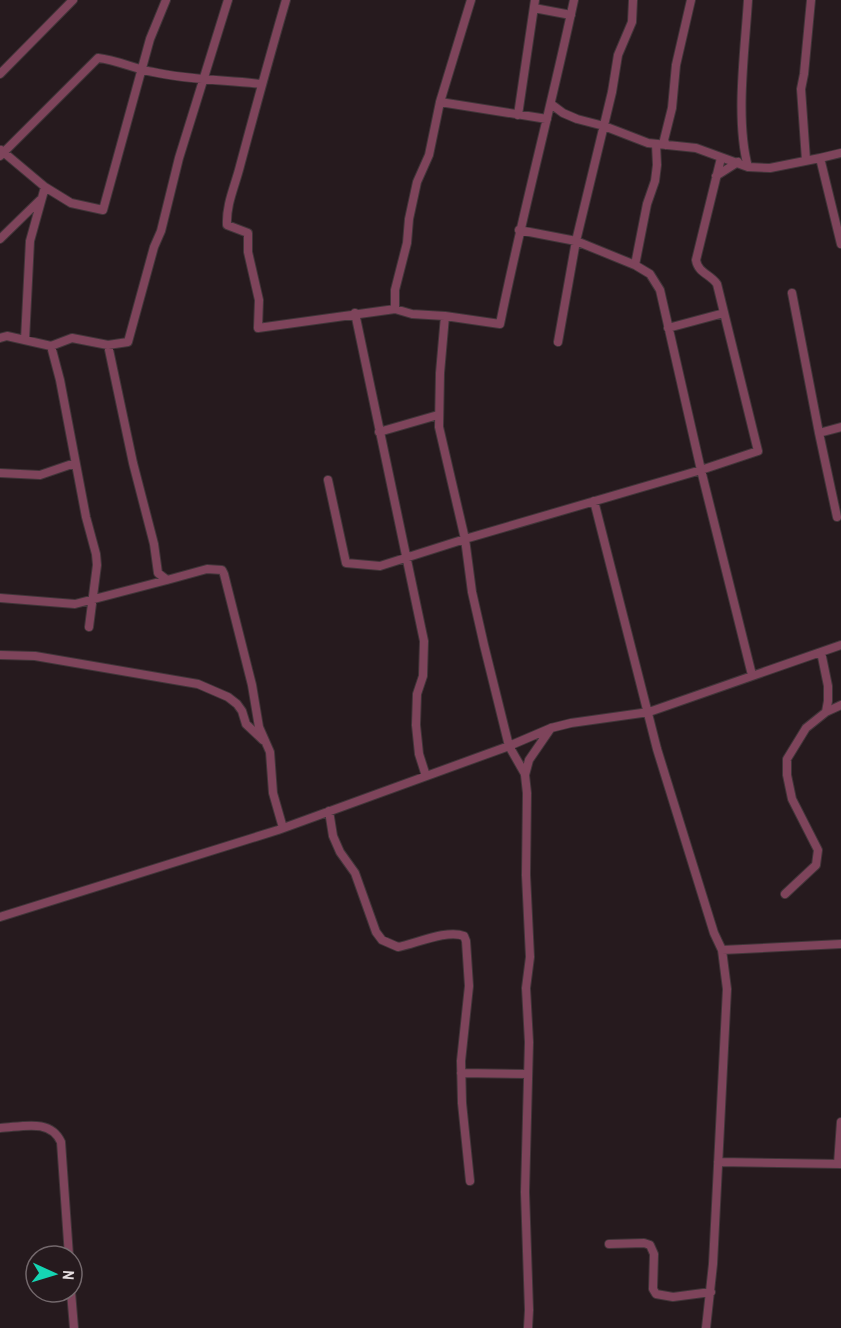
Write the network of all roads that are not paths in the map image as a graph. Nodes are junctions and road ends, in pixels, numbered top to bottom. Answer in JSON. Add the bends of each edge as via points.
{"nodes":[{"id":1,"x":73,"y":0,"type":"edge"},
{"id":2,"x":166,"y":0,"type":"edge"},
{"id":3,"x":228,"y":0,"type":"edge"},
{"id":4,"x":286,"y":0,"type":"edge"},
{"id":5,"x":471,"y":0,"type":"edge"},
{"id":6,"x":574,"y":0,"type":"edge"},
{"id":7,"x":633,"y":0,"type":"edge"},
{"id":8,"x":691,"y":0,"type":"edge"},
{"id":9,"x":748,"y":0,"type":"edge"},
{"id":10,"x":811,"y":0,"type":"edge"},
{"id":11,"x":534,"y":4,"type":"edge"},
{"id":12,"x":571,"y":15,"type":"junction"},
{"id":13,"x":141,"y":70,"type":"junction"},
{"id":14,"x":0,"y":74,"type":"edge"},
{"id":15,"x":204,"y":78,"type":"junction"},
{"id":16,"x":261,"y":84,"type":"junction"},
{"id":17,"x":440,"y":102,"type":"junction"},
{"id":18,"x":551,"y":104,"type":"junction"},
{"id":19,"x":518,"y":115,"type":"junction"},
{"id":20,"x":547,"y":119,"type":"junction"},
{"id":21,"x":604,"y":126,"type":"junction"},
{"id":22,"x":656,"y":144,"type":"junction"},
{"id":23,"x":666,"y":145,"type":"junction"},
{"id":24,"x":742,"y":147,"type":"junction"},
{"id":25,"x":1,"y":152,"type":"edge"},
{"id":26,"x":841,"y":153,"type":"edge"},
{"id":27,"x":721,"y":158,"type":"junction"},
{"id":28,"x":820,"y":158,"type":"junction"},
{"id":29,"x":806,"y":160,"type":"junction"},
{"id":30,"x":737,"y":164,"type":"junction"},
{"id":31,"x":748,"y":167,"type":"junction"},
{"id":32,"x":716,"y":176,"type":"junction"},
{"id":33,"x":45,"y":187,"type":"junction"},
{"id":34,"x":42,"y":197,"type":"junction"},
{"id":35,"x":838,"y":216,"type":"edge"},
{"id":36,"x":519,"y":230,"type":"junction"},
{"id":37,"x":0,"y":239,"type":"edge"},
{"id":38,"x":576,"y":241,"type":"junction"},
{"id":39,"x":841,"y":244,"type":"edge"},
{"id":40,"x":635,"y":265,"type":"junction"},
{"id":41,"x":792,"y":293,"type":"dead end"},
{"id":42,"x":394,"y":309,"type":"junction"},
{"id":43,"x":355,"y":313,"type":"junction"},
{"id":44,"x":724,"y":313,"type":"junction"},
{"id":45,"x":445,"y":316,"type":"junction"},
{"id":46,"x":668,"y":328,"type":"junction"},
{"id":47,"x":0,"y":338,"type":"edge"},
{"id":48,"x":24,"y":340,"type":"junction"},
{"id":49,"x":558,"y":342,"type":"dead end"},
{"id":50,"x":108,"y":345,"type":"junction"},
{"id":51,"x":51,"y":346,"type":"junction"},
{"id":52,"x":438,"y":415,"type":"junction"},
{"id":53,"x":841,"y":427,"type":"edge"},
{"id":54,"x":379,"y":432,"type":"junction"},
{"id":55,"x":819,"y":433,"type":"junction"},
{"id":56,"x":75,"y":463,"type":"junction"},
{"id":57,"x":701,"y":470,"type":"junction"},
{"id":58,"x":0,"y":473,"type":"edge"},
{"id":59,"x":328,"y":480,"type":"dead end"},
{"id":60,"x":594,"y":501,"type":"junction"},
{"id":61,"x":837,"y":517,"type":"dead end"},
{"id":62,"x":465,"y":539,"type":"junction"},
{"id":63,"x":406,"y":559,"type":"junction"},
{"id":64,"x":167,"y":580,"type":"junction"},
{"id":65,"x":0,"y":598,"type":"edge"},
{"id":66,"x":92,"y":599,"type":"junction"},
{"id":67,"x":89,"y":627,"type":"dead end"},
{"id":68,"x":841,"y":645,"type":"edge"},
{"id":69,"x":821,"y":652,"type":"junction"},
{"id":70,"x":0,"y":655,"type":"edge"},
{"id":71,"x":752,"y":675,"type":"junction"},
{"id":72,"x":841,"y":705,"type":"edge"},
{"id":73,"x":648,"y":711,"type":"junction"},
{"id":74,"x":826,"y":712,"type":"junction"},
{"id":75,"x":551,"y":728,"type":"junction"},
{"id":76,"x":267,"y":743,"type":"junction"},
{"id":77,"x":508,"y":746,"type":"junction"},
{"id":78,"x":525,"y":775,"type":"junction"},
{"id":79,"x":426,"y":776,"type":"junction"},
{"id":80,"x":329,"y":811,"type":"junction"},
{"id":81,"x":283,"y":828,"type":"junction"},
{"id":82,"x":785,"y":894,"type":"dead end"},
{"id":83,"x":0,"y":917,"type":"edge"},
{"id":84,"x":841,"y":944,"type":"edge"},
{"id":85,"x":722,"y":950,"type":"junction"},
{"id":86,"x":461,"y":1073,"type":"junction"},
{"id":87,"x":528,"y":1074,"type":"junction"},
{"id":88,"x":841,"y":1122,"type":"edge"},
{"id":89,"x":0,"y":1128,"type":"edge"},
{"id":90,"x":718,"y":1162,"type":"junction"},
{"id":91,"x":839,"y":1164,"type":"edge"},
{"id":92,"x":470,"y":1181,"type":"dead end"},
{"id":93,"x":68,"y":1244,"type":"edge"},
{"id":94,"x":609,"y":1244,"type":"dead end"},
{"id":95,"x":711,"y":1292,"type":"junction"},
{"id":96,"x":72,"y":1304,"type":"edge"},
{"id":97,"x":74,"y":1328,"type":"edge"},
{"id":98,"x":528,"y":1328,"type":"edge"},
{"id":99,"x":706,"y":1328,"type":"edge"}],
"edges":[{"from":1,"to":14,"type":"street"},
{"from":2,"to":13,"type":"street"},
{"from":3,"to":15,"type":"street"},
{"from":4,"to":16,"type":"street"},
{"from":5,"to":17,"type":"street"},
{"from":6,"to":12,"type":"street"},
{"from":7,"to":21,"type":"street","via":[[632,22],[618,56]]},
{"from":8,"to":23,"type":"street","via":[[676,65]]},
{"from":9,"to":24,"type":"street"},
{"from":10,"to":29,"type":"street","via":[[801,89]]},
{"from":11,"to":12,"type":"street"},
{"from":11,"to":19,"type":"street"},
{"from":12,"to":18,"type":"street"},
{"from":13,"to":15,"type":"street"},
{"from":13,"to":25,"type":"street","via":[[98,58]]},
{"from":13,"to":33,"type":"street","via":[[103,210],[71,203]]},
{"from":15,"to":16,"type":"street"},
{"from":15,"to":50,"type":"street","via":[[128,342]]},
{"from":16,"to":43,"type":"street","via":[[226,219],[227,225],[248,233],[248,252],[259,300],[258,328]]},
{"from":17,"to":19,"type":"street"},
{"from":17,"to":42,"type":"street","via":[[429,155],[413,197]]},
{"from":18,"to":20,"type":"street"},
{"from":18,"to":21,"type":"street","via":[[577,119]]},
{"from":19,"to":20,"type":"street"},
{"from":20,"to":36,"type":"street"},
{"from":21,"to":22,"type":"street"},
{"from":21,"to":38,"type":"street"},
{"from":22,"to":23,"type":"street"},
{"from":22,"to":40,"type":"street","via":[[655,181]]},
{"from":23,"to":27,"type":"street","via":[[696,148]]},
{"from":24,"to":30,"type":"street"},
{"from":24,"to":31,"type":"street"},
{"from":25,"to":33,"type":"street"},
{"from":26,"to":28,"type":"street"},
{"from":27,"to":30,"type":"street"},
{"from":27,"to":32,"type":"street"},
{"from":28,"to":29,"type":"street"},
{"from":28,"to":35,"type":"street"},
{"from":29,"to":31,"type":"street","via":[[770,168]]},
{"from":30,"to":31,"type":"street"},
{"from":30,"to":32,"type":"street"},
{"from":32,"to":44,"type":"street","via":[[696,260],[701,272],[717,284]]},
{"from":33,"to":34,"type":"street"},
{"from":34,"to":37,"type":"street"},
{"from":34,"to":48,"type":"street","via":[[30,241]]},
{"from":35,"to":39,"type":"street"},
{"from":36,"to":38,"type":"street"},
{"from":36,"to":45,"type":"street","via":[[500,324]]},
{"from":38,"to":40,"type":"street"},
{"from":38,"to":49,"type":"street"},
{"from":40,"to":46,"type":"street","via":[[655,280]]},
{"from":41,"to":55,"type":"street"},
{"from":42,"to":43,"type":"street"},
{"from":42,"to":45,"type":"street"},
{"from":43,"to":54,"type":"street"},
{"from":44,"to":46,"type":"street"},
{"from":44,"to":57,"type":"street","via":[[758,451]]},
{"from":45,"to":52,"type":"street"},
{"from":46,"to":57,"type":"street"},
{"from":47,"to":48,"type":"street"},
{"from":48,"to":51,"type":"street"},
{"from":50,"to":51,"type":"street","via":[[72,338]]},
{"from":50,"to":64,"type":"street","via":[[158,573]]},
{"from":51,"to":56,"type":"street"},
{"from":52,"to":54,"type":"street"},
{"from":52,"to":62,"type":"street"},
{"from":53,"to":55,"type":"street"},
{"from":54,"to":63,"type":"street"},
{"from":55,"to":61,"type":"street"},
{"from":56,"to":58,"type":"street","via":[[40,475]]},
{"from":56,"to":66,"type":"street","via":[[96,554]]},
{"from":57,"to":60,"type":"street"},
{"from":57,"to":71,"type":"street"},
{"from":59,"to":63,"type":"street","via":[[346,563],[380,566]]},
{"from":60,"to":62,"type":"street"},
{"from":60,"to":73,"type":"street"},
{"from":62,"to":63,"type":"street"},
{"from":62,"to":77,"type":"street","via":[[475,603]]},
{"from":63,"to":79,"type":"street","via":[[424,640],[416,725]]},
{"from":64,"to":66,"type":"street"},
{"from":64,"to":76,"type":"street","via":[[207,569],[222,570],[259,727]]},
{"from":65,"to":66,"type":"street","via":[[75,604]]},
{"from":66,"to":67,"type":"street"},
{"from":68,"to":69,"type":"street"},
{"from":69,"to":71,"type":"street"},
{"from":69,"to":74,"type":"street","via":[[828,686]]},
{"from":70,"to":76,"type":"street","via":[[35,656],[198,684],[237,704],[246,724]]},
{"from":71,"to":73,"type":"street"},
{"from":72,"to":74,"type":"street"},
{"from":73,"to":75,"type":"street"},
{"from":73,"to":85,"type":"street"},
{"from":74,"to":82,"type":"street","via":[[806,728],[787,759],[792,799],[818,850],[816,865]]},
{"from":75,"to":77,"type":"street"},
{"from":75,"to":78,"type":"street","via":[[529,760]]},
{"from":76,"to":81,"type":"street","via":[[273,793]]},
{"from":77,"to":78,"type":"street"},
{"from":77,"to":79,"type":"street"},
{"from":78,"to":87,"type":"street","via":[[530,957],[526,988]]},
{"from":79,"to":80,"type":"street"},
{"from":80,"to":81,"type":"street"},
{"from":80,"to":86,"type":"street","via":[[333,836],[355,873],[370,919],[382,940],[398,947],[430,938],[464,936],[469,986]]},
{"from":81,"to":83,"type":"street"},
{"from":84,"to":85,"type":"street"},
{"from":85,"to":90,"type":"street","via":[[727,989]]},
{"from":86,"to":87,"type":"street"},
{"from":86,"to":92,"type":"street"},
{"from":87,"to":98,"type":"street"},
{"from":88,"to":91,"type":"street"},
{"from":89,"to":93,"type":"street","via":[[40,1125],[57,1134],[61,1142]]},
{"from":90,"to":91,"type":"street"},
{"from":90,"to":95,"type":"street"},
{"from":94,"to":95,"type":"street","via":[[650,1245],[654,1254],[652,1289],[656,1294],[673,1297]]},
{"from":95,"to":99,"type":"street"},
{"from":96,"to":97,"type":"street"}]}
